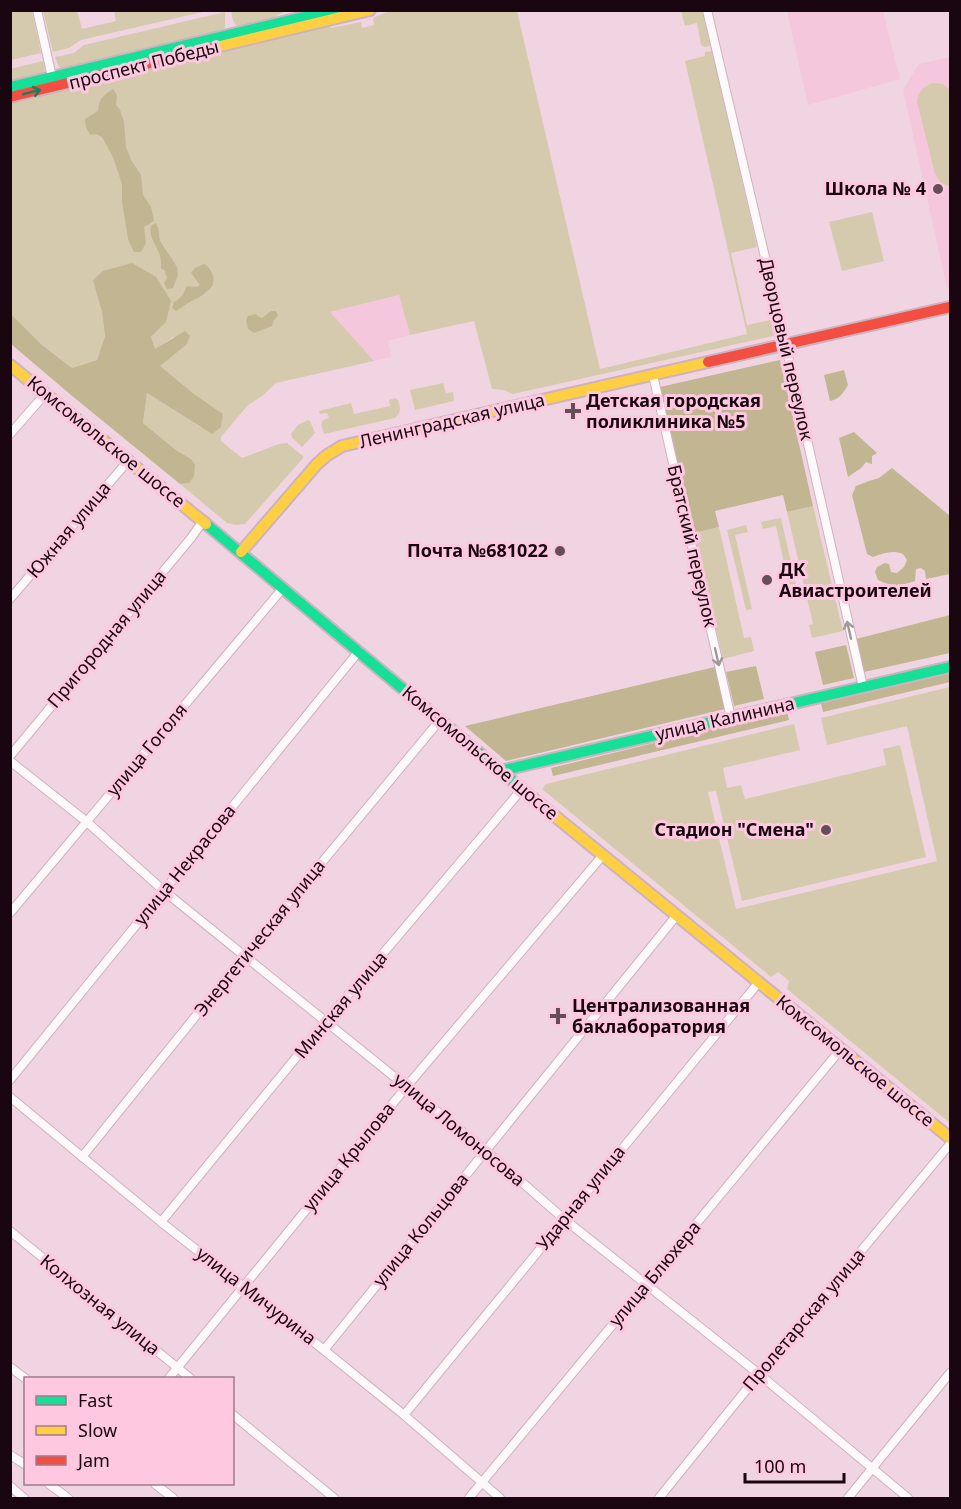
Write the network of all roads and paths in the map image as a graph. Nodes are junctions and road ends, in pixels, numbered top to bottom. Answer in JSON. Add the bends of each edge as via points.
{"nodes":[{"id":1,"x":37,"y":10,"type":"edge"},
{"id":2,"x":333,"y":10,"type":"edge"},
{"id":3,"x":370,"y":10,"type":"edge"},
{"id":4,"x":707,"y":10,"type":"edge"},
{"id":5,"x":234,"y":39,"type":"junction"},
{"id":6,"x":53,"y":82,"type":"junction"},
{"id":7,"x":10,"y":87,"type":"edge"},
{"id":8,"x":10,"y":97,"type":"edge"},
{"id":9,"x":951,"y":307,"type":"edge"},
{"id":10,"x":785,"y":345,"type":"junction"},
{"id":11,"x":10,"y":365,"type":"edge"},
{"id":12,"x":653,"y":375,"type":"junction"},
{"id":13,"x":45,"y":394,"type":"junction"},
{"id":14,"x":10,"y":434,"type":"edge"},
{"id":15,"x":128,"y":461,"type":"junction"},
{"id":16,"x":203,"y":521,"type":"junction"},
{"id":17,"x":241,"y":552,"type":"junction"},
{"id":18,"x":283,"y":588,"type":"junction"},
{"id":19,"x":10,"y":599,"type":"edge"},
{"id":20,"x":359,"y":651,"type":"junction"},
{"id":21,"x":951,"y":667,"type":"edge"},
{"id":22,"x":863,"y":687,"type":"junction"},
{"id":23,"x":731,"y":718,"type":"junction"},
{"id":24,"x":440,"y":720,"type":"junction"},
{"id":25,"x":10,"y":759,"type":"edge"},
{"id":26,"x":500,"y":771,"type":"junction"},
{"id":27,"x":522,"y":789,"type":"junction"},
{"id":28,"x":87,"y":822,"type":"junction"},
{"id":29,"x":603,"y":855,"type":"junction"},
{"id":30,"x":164,"y":891,"type":"junction"},
{"id":31,"x":10,"y":914,"type":"edge"},
{"id":32,"x":676,"y":915,"type":"junction"},
{"id":33,"x":245,"y":956,"type":"junction"},
{"id":34,"x":759,"y":982,"type":"junction"},
{"id":35,"x":326,"y":1021,"type":"junction"},
{"id":36,"x":841,"y":1049,"type":"junction"},
{"id":37,"x":10,"y":1080,"type":"edge"},
{"id":38,"x":407,"y":1086,"type":"junction"},
{"id":39,"x":10,"y":1097,"type":"edge"},
{"id":40,"x":951,"y":1138,"type":"edge"},
{"id":41,"x":951,"y":1143,"type":"edge"},
{"id":42,"x":485,"y":1150,"type":"junction"},
{"id":43,"x":82,"y":1157,"type":"junction"},
{"id":44,"x":564,"y":1219,"type":"junction"},
{"id":45,"x":161,"y":1222,"type":"junction"},
{"id":46,"x":10,"y":1231,"type":"edge"},
{"id":47,"x":646,"y":1285,"type":"junction"},
{"id":48,"x":243,"y":1286,"type":"junction"},
{"id":49,"x":324,"y":1350,"type":"junction"},
{"id":50,"x":10,"y":1367,"type":"edge"},
{"id":51,"x":178,"y":1368,"type":"junction"},
{"id":52,"x":951,"y":1373,"type":"edge"},
{"id":53,"x":759,"y":1374,"type":"junction"},
{"id":54,"x":170,"y":1377,"type":"edge"},
{"id":55,"x":189,"y":1377,"type":"edge"},
{"id":56,"x":24,"y":1378,"type":"edge"},
{"id":57,"x":404,"y":1415,"type":"junction"},
{"id":58,"x":234,"y":1416,"type":"edge"},
{"id":59,"x":10,"y":1455,"type":"edge"},
{"id":60,"x":24,"y":1464,"type":"edge"},
{"id":61,"x":872,"y":1469,"type":"junction"},
{"id":62,"x":482,"y":1484,"type":"junction"},
{"id":63,"x":50,"y":1485,"type":"edge"},
{"id":64,"x":156,"y":1485,"type":"edge"},
{"id":65,"x":10,"y":1486,"type":"edge"},
{"id":66,"x":24,"y":1498,"type":"edge"},
{"id":67,"x":68,"y":1498,"type":"edge"},
{"id":68,"x":173,"y":1498,"type":"edge"},
{"id":69,"x":334,"y":1498,"type":"edge"},
{"id":70,"x":469,"y":1498,"type":"edge"},
{"id":71,"x":500,"y":1498,"type":"edge"},
{"id":72,"x":659,"y":1498,"type":"edge"},
{"id":73,"x":848,"y":1498,"type":"edge"},
{"id":74,"x":908,"y":1498,"type":"edge"}],
"edges":[{"from":1,"to":6,"type":"street"},
{"from":2,"to":5,"type":"main road","name":"проспект Победы"},
{"from":3,"to":5,"type":"main road","name":"проспект Победы"},
{"from":4,"to":10,"type":"street","name":"Дворцовый переулок"},
{"from":5,"to":6,"type":"main road","name":"проспект Победы"},
{"from":6,"to":7,"type":"main road","name":"проспект Победы"},
{"from":8,"to":6,"type":"main road","name":"проспект Победы","one_way":true},
{"from":9,"to":10,"type":"main road","name":"Ленинградская улица"},
{"from":10,"to":12,"type":"main road","name":"Ленинградская улица"},
{"from":22,"to":10,"type":"street","name":"Дворцовый переулок","one_way":true},
{"from":11,"to":13,"type":"main road","name":"Комсомольское шоссе"},
{"from":12,"to":17,"type":"main road","name":"Ленинградская улица","via":[[342,446],[317,464]]},
{"from":12,"to":23,"type":"street","name":"Братский переулок","one_way":true},
{"from":13,"to":14,"type":"street"},
{"from":13,"to":15,"type":"main road","name":"Комсомольское шоссе"},
{"from":15,"to":16,"type":"main road","name":"Комсомольское шоссе"},
{"from":15,"to":19,"type":"street","name":"Южная улица"},
{"from":16,"to":17,"type":"main road","name":"Комсомольское шоссе"},
{"from":16,"to":25,"type":"street","name":"Пригородная улица"},
{"from":17,"to":18,"type":"main road","name":"Комсомольское шоссе"},
{"from":18,"to":20,"type":"main road","name":"Комсомольское шоссе"},
{"from":18,"to":28,"type":"street","name":"улица Гоголя"},
{"from":20,"to":24,"type":"main road","name":"Комсомольское шоссе"},
{"from":20,"to":30,"type":"street","name":"улица Некрасова"},
{"from":21,"to":22,"type":"main road","name":"улица Калинина"},
{"from":22,"to":23,"type":"main road","name":"улица Калинина"},
{"from":23,"to":26,"type":"main road","name":"улица Калинина"},
{"from":24,"to":26,"type":"main road","name":"Комсомольское шоссе"},
{"from":24,"to":33,"type":"street","name":"Энергетическая улица"},
{"from":25,"to":28,"type":"street","name":"улица Ломоносова"},
{"from":26,"to":27,"type":"main road","name":"Комсомольское шоссе"},
{"from":27,"to":29,"type":"main road","name":"Комсомольское шоссе"},
{"from":27,"to":35,"type":"street","name":"Минская улица"},
{"from":28,"to":30,"type":"street","name":"улица Ломоносова"},
{"from":28,"to":31,"type":"street","name":"улица Гоголя"},
{"from":29,"to":32,"type":"main road","name":"Комсомольское шоссе"},
{"from":29,"to":38,"type":"street","name":"улица Крылова"},
{"from":30,"to":33,"type":"street","name":"улица Ломоносова"},
{"from":30,"to":37,"type":"street","name":"улица Некрасова"},
{"from":32,"to":34,"type":"main road","name":"Комсомольское шоссе"},
{"from":32,"to":42,"type":"street","name":"улица Кольцова"},
{"from":33,"to":35,"type":"street","name":"улица Ломоносова"},
{"from":33,"to":43,"type":"street","name":"Энергетическая улица"},
{"from":34,"to":36,"type":"main road","name":"Комсомольское шоссе"},
{"from":34,"to":44,"type":"street","name":"Ударная улица"},
{"from":35,"to":38,"type":"street","name":"улица Ломоносова"},
{"from":35,"to":45,"type":"street","name":"Минская улица"},
{"from":36,"to":40,"type":"main road","name":"Комсомольское шоссе"},
{"from":36,"to":47,"type":"street","name":"улица Блюхера"},
{"from":38,"to":42,"type":"street","name":"улица Ломоносова"},
{"from":38,"to":48,"type":"street","name":"улица Крылова"},
{"from":39,"to":43,"type":"street","name":"улица Мичурина"},
{"from":41,"to":53,"type":"street","name":"Пролетарская улица"},
{"from":42,"to":44,"type":"street","name":"улица Ломоносова"},
{"from":42,"to":49,"type":"street","name":"улица Кольцова"},
{"from":43,"to":45,"type":"street","name":"улица Мичурина"},
{"from":44,"to":47,"type":"street","name":"улица Ломоносова"},
{"from":44,"to":57,"type":"street","name":"Ударная улица"},
{"from":45,"to":48,"type":"street","name":"улица Мичурина"},
{"from":46,"to":51,"type":"street","name":"Колхозная улица"},
{"from":47,"to":53,"type":"street","name":"улица Ломоносова"},
{"from":47,"to":62,"type":"street","name":"улица Блюхера"},
{"from":48,"to":49,"type":"street","name":"улица Мичурина"},
{"from":48,"to":51,"type":"street","name":"улица Крылова"},
{"from":49,"to":57,"type":"street","name":"улица Мичурина"},
{"from":50,"to":56,"type":"street"},
{"from":51,"to":54,"type":"street","name":"улица Крылова"},
{"from":51,"to":55,"type":"street","name":"Колхозная улица"},
{"from":52,"to":61,"type":"street"},
{"from":53,"to":61,"type":"street","name":"улица Ломоносова"},
{"from":53,"to":72,"type":"street","name":"Пролетарская улица"},
{"from":57,"to":62,"type":"street","name":"улица Мичурина"},
{"from":58,"to":69,"type":"street"},
{"from":59,"to":60,"type":"street"},
{"from":61,"to":73,"type":"street"},
{"from":61,"to":74,"type":"street","name":"улица Ломоносова"},
{"from":62,"to":70,"type":"street","name":"улица Блюхера"},
{"from":62,"to":71,"type":"street","name":"улица Мичурина"},
{"from":63,"to":67,"type":"street"},
{"from":64,"to":68,"type":"street"},
{"from":65,"to":66,"type":"street"}]}
